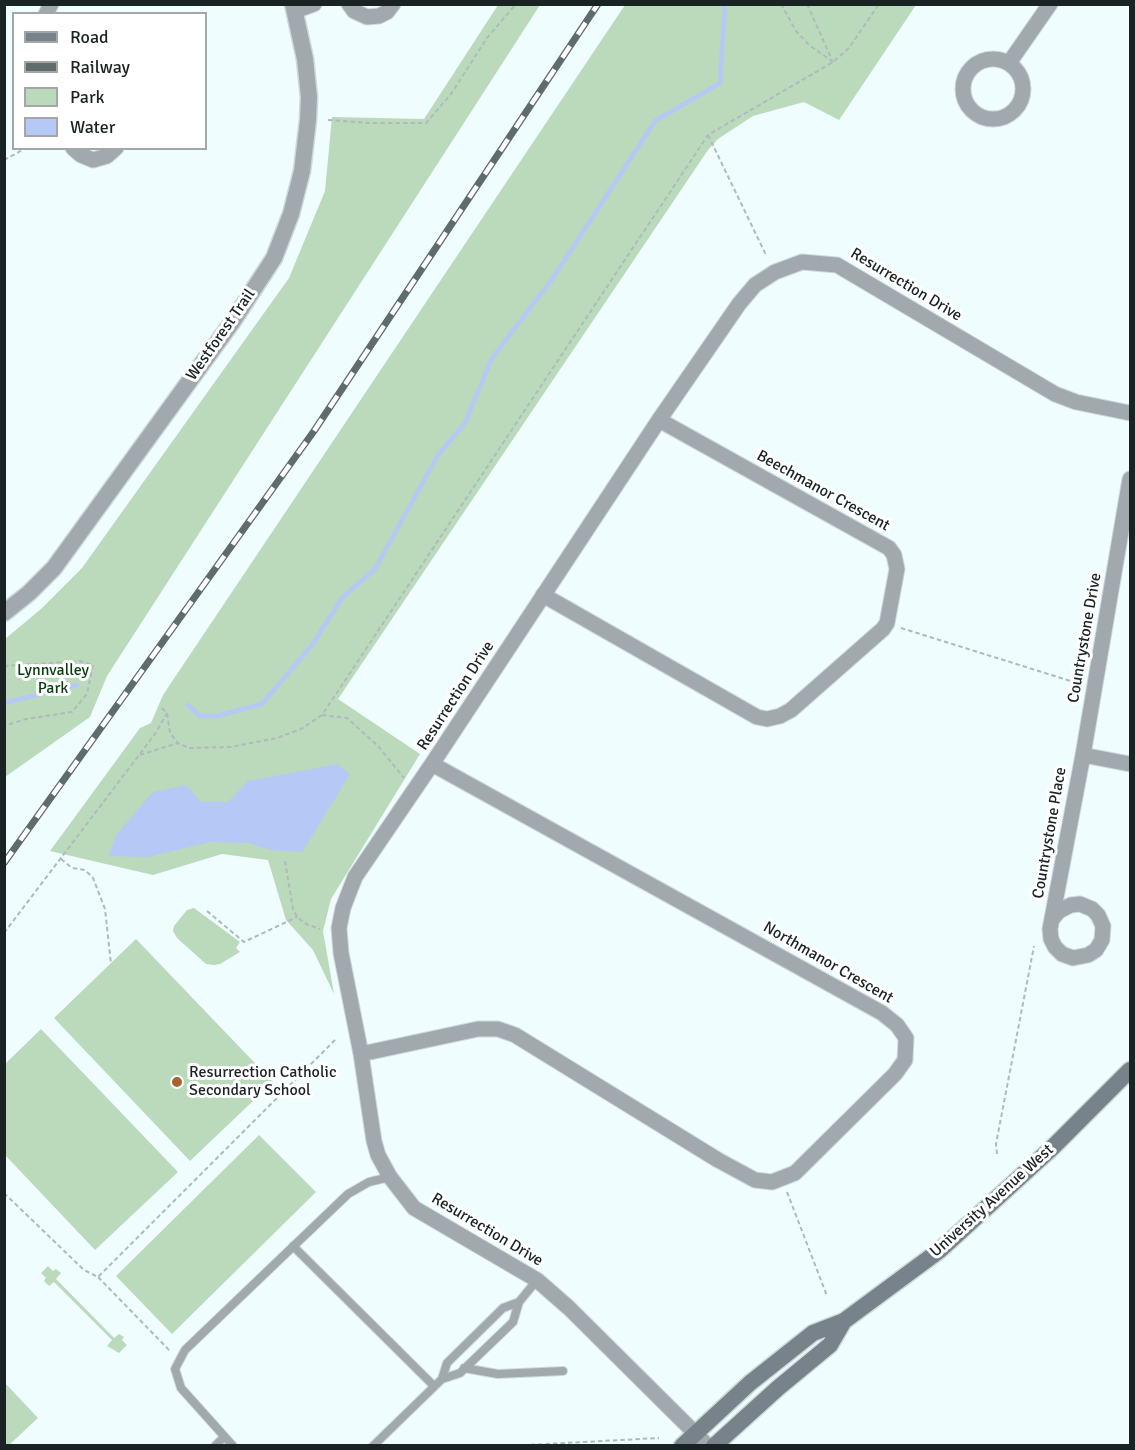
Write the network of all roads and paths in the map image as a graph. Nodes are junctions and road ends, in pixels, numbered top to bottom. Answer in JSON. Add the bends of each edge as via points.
{"nodes":[{"id":1,"x":314,"y":4,"type":"edge"},
{"id":2,"x":348,"y":4,"type":"edge"},
{"id":3,"x":393,"y":4,"type":"edge"},
{"id":4,"x":516,"y":4,"type":"edge"},
{"id":5,"x":781,"y":4,"type":"edge"},
{"id":6,"x":807,"y":4,"type":"edge"},
{"id":7,"x":879,"y":4,"type":"edge"},
{"id":8,"x":1050,"y":4,"type":"edge"},
{"id":9,"x":294,"y":8,"type":"edge"},
{"id":10,"x":833,"y":62,"type":"junction"},
{"id":11,"x":1009,"y":63,"type":"junction"},
{"id":12,"x":328,"y":120,"type":"dead end"},
{"id":13,"x":708,"y":135,"type":"junction"},
{"id":14,"x":22,"y":150,"type":"edge"},
{"id":15,"x":76,"y":150,"type":"edge"},
{"id":16,"x":114,"y":150,"type":"edge"},
{"id":17,"x":4,"y":160,"type":"edge"},
{"id":18,"x":766,"y":255,"type":"dead end"},
{"id":19,"x":1131,"y":413,"type":"edge"},
{"id":20,"x":659,"y":420,"type":"junction"},
{"id":21,"x":1131,"y":479,"type":"edge"},
{"id":22,"x":543,"y":595,"type":"junction"},
{"id":23,"x":4,"y":613,"type":"edge"},
{"id":24,"x":886,"y":623,"type":"junction"},
{"id":25,"x":4,"y":666,"type":"edge"},
{"id":26,"x":1077,"y":683,"type":"dead end"},
{"id":27,"x":162,"y":708,"type":"dead end"},
{"id":28,"x":167,"y":713,"type":"junction"},
{"id":29,"x":322,"y":715,"type":"junction"},
{"id":30,"x":4,"y":726,"type":"edge"},
{"id":31,"x":178,"y":743,"type":"junction"},
{"id":32,"x":138,"y":755,"type":"junction"},
{"id":33,"x":1083,"y":755,"type":"junction"},
{"id":34,"x":432,"y":764,"type":"junction"},
{"id":35,"x":1131,"y":764,"type":"edge"},
{"id":36,"x":415,"y":788,"type":"junction"},
{"id":37,"x":61,"y":859,"type":"junction"},
{"id":38,"x":285,"y":861,"type":"dead end"},
{"id":39,"x":207,"y":911,"type":"dead end"},
{"id":40,"x":297,"y":917,"type":"junction"},
{"id":41,"x":1053,"y":918,"type":"dead end"},
{"id":42,"x":320,"y":929,"type":"dead end"},
{"id":43,"x":4,"y":933,"type":"edge"},
{"id":44,"x":1034,"y":946,"type":"dead end"},
{"id":45,"x":111,"y":964,"type":"dead end"},
{"id":46,"x":337,"y":1038,"type":"dead end"},
{"id":47,"x":361,"y":1054,"type":"junction"},
{"id":48,"x":1131,"y":1070,"type":"edge"},
{"id":49,"x":997,"y":1154,"type":"dead end"},
{"id":50,"x":390,"y":1177,"type":"junction"},
{"id":51,"x":786,"y":1190,"type":"dead end"},
{"id":52,"x":4,"y":1193,"type":"edge"},
{"id":53,"x":293,"y":1246,"type":"junction"},
{"id":54,"x":98,"y":1277,"type":"junction"},
{"id":55,"x":537,"y":1280,"type":"junction"},
{"id":56,"x":827,"y":1296,"type":"dead end"},
{"id":57,"x":519,"y":1302,"type":"junction"},
{"id":58,"x":179,"y":1360,"type":"junction"},
{"id":59,"x":464,"y":1368,"type":"junction"},
{"id":60,"x":563,"y":1371,"type":"dead end"},
{"id":61,"x":442,"y":1379,"type":"junction"},
{"id":62,"x":434,"y":1386,"type":"junction"},
{"id":63,"x":224,"y":1437,"type":"junction"},
{"id":64,"x":659,"y":1438,"type":"dead end"},
{"id":65,"x":705,"y":1441,"type":"edge"},
{"id":66,"x":215,"y":1446,"type":"edge"},
{"id":67,"x":233,"y":1446,"type":"edge"},
{"id":68,"x":373,"y":1446,"type":"edge"},
{"id":69,"x":508,"y":1446,"type":"edge"},
{"id":70,"x":682,"y":1446,"type":"edge"}],
"edges":[{"from":1,"to":9,"type":"street"},
{"from":2,"to":3,"type":"street","via":[[367,16],[379,16]]},
{"from":4,"to":12,"type":"path","via":[[426,123]]},
{"from":5,"to":10,"type":"path","via":[[796,31]]},
{"from":6,"to":10,"type":"path"},
{"from":7,"to":10,"type":"path","via":[[849,48]]},
{"from":8,"to":11,"type":"street"},
{"from":9,"to":23,"type":"street","name":"Westforest Trail","via":[[308,87],[307,134],[291,214],[274,258],[233,321],[54,568]]},
{"from":10,"to":13,"type":"path"},
{"from":11,"to":11,"type":"street","via":[[989,58],[968,71],[962,90],[972,111],[979,116],[1007,116],[1020,103],[1022,81]]},
{"from":13,"to":18,"type":"path"},
{"from":13,"to":29,"type":"path"},
{"from":14,"to":17,"type":"path"},
{"from":15,"to":16,"type":"street","via":[[93,159]]},
{"from":19,"to":20,"type":"street","name":"Resurrection Drive","via":[[1055,394],[837,265],[802,262],[755,285]]},
{"from":20,"to":22,"type":"street","name":"Resurrection Drive"},
{"from":20,"to":24,"type":"street","name":"Beechmanor Crescent","via":[[889,549],[897,569]]},
{"from":21,"to":33,"type":"street","name":"Countrystone Drive"},
{"from":22,"to":24,"type":"street","via":[[757,717],[767,719],[791,710],[878,635]]},
{"from":22,"to":34,"type":"street","name":"Resurrection Drive"},
{"from":24,"to":26,"type":"path"},
{"from":25,"to":30,"type":"path","via":[[80,661],[93,665],[87,694],[72,712]]},
{"from":27,"to":28,"type":"path"},
{"from":28,"to":31,"type":"path","via":[[170,733]]},
{"from":28,"to":32,"type":"path"},
{"from":29,"to":31,"type":"path","via":[[278,738],[231,747],[189,748]]},
{"from":29,"to":36,"type":"path","via":[[347,718]]},
{"from":31,"to":32,"type":"path"},
{"from":32,"to":37,"type":"path"},
{"from":33,"to":35,"type":"street"},
{"from":33,"to":41,"type":"street","name":"Countrystone Place"},
{"from":34,"to":36,"type":"street","name":"Resurrection Drive"},
{"from":34,"to":47,"type":"street","name":"Northmanor Crescent","via":[[882,1012],[906,1038],[905,1060],[896,1074],[795,1173],[772,1182],[755,1180],[718,1160],[515,1035],[498,1029],[478,1029]]},
{"from":36,"to":47,"type":"street","name":"Resurrection Drive","via":[[355,878],[343,908],[339,928],[341,953]]},
{"from":37,"to":43,"type":"path"},
{"from":37,"to":45,"type":"path","via":[[93,878],[105,909]]},
{"from":38,"to":40,"type":"path"},
{"from":39,"to":40,"type":"path","via":[[244,942]]},
{"from":40,"to":42,"type":"path"},
{"from":44,"to":49,"type":"path"},
{"from":46,"to":54,"type":"path"},
{"from":47,"to":50,"type":"street","name":"Resurrection Drive","via":[[374,1141]]},
{"from":48,"to":65,"type":"main road","name":"University Avenue West","via":[[940,1250],[844,1321],[813,1333],[750,1383]]},
{"from":50,"to":53,"type":"lane","via":[[369,1182],[348,1194]]},
{"from":50,"to":55,"type":"street","name":"Resurrection Drive","via":[[414,1208]]},
{"from":51,"to":56,"type":"path"},
{"from":52,"to":54,"type":"path","via":[[84,1270]]},
{"from":53,"to":58,"type":"lane"},
{"from":53,"to":62,"type":"lane"},
{"from":54,"to":58,"type":"path"},
{"from":55,"to":57,"type":"lane"},
{"from":55,"to":65,"type":"street","name":"Resurrection Drive"},
{"from":57,"to":59,"type":"lane","via":[[513,1322]]},
{"from":57,"to":61,"type":"lane","via":[[503,1308],[447,1363]]},
{"from":58,"to":63,"type":"lane","via":[[175,1369],[181,1388]]},
{"from":59,"to":60,"type":"lane","via":[[498,1374]]},
{"from":59,"to":61,"type":"lane","via":[[460,1374]]},
{"from":61,"to":62,"type":"lane"},
{"from":62,"to":68,"type":"lane"},
{"from":63,"to":66,"type":"lane"},
{"from":63,"to":67,"type":"lane"},
{"from":64,"to":69,"type":"path"},
{"from":65,"to":70,"type":"main road","name":"University Avenue West"}]}
